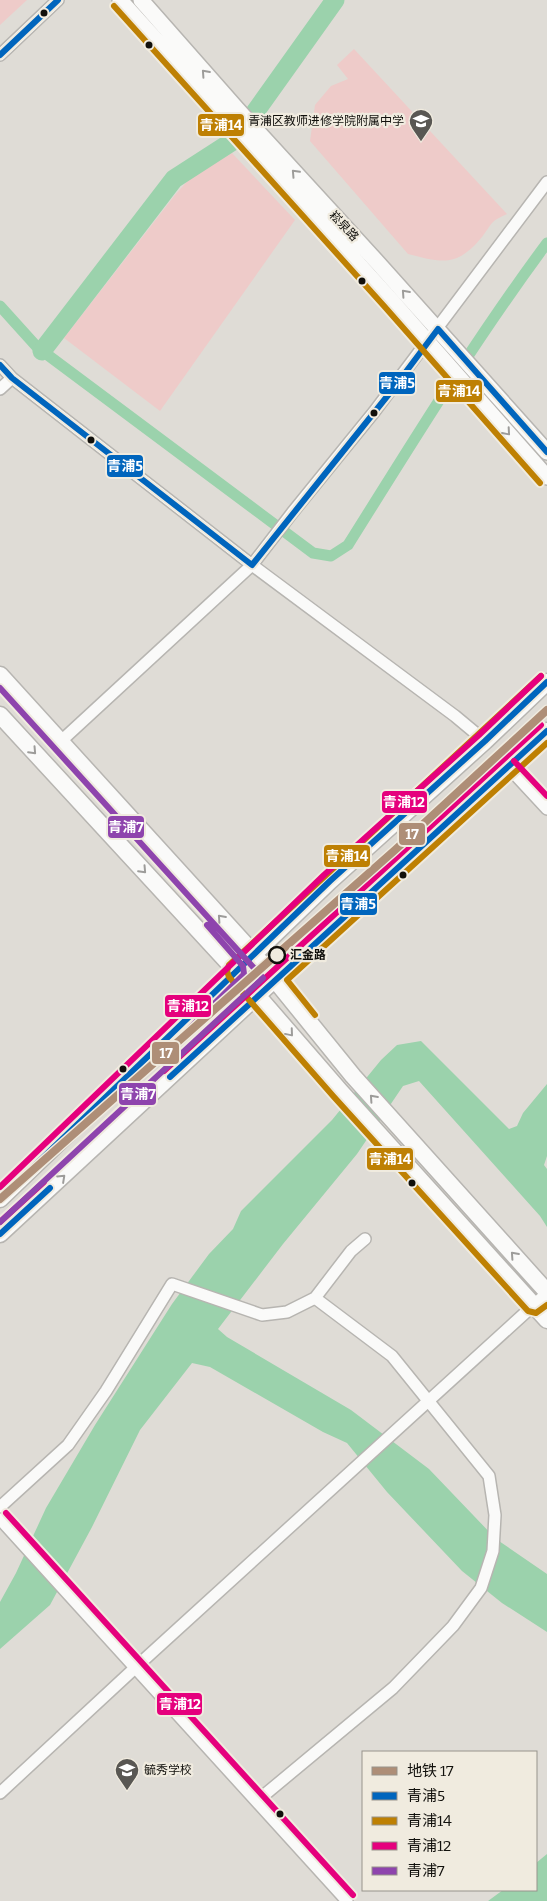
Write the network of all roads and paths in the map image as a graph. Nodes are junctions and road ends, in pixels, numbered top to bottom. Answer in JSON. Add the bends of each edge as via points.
{"nodes":[{"id":1,"x":58,"y":0,"type":"edge"},
{"id":2,"x":120,"y":0,"type":"edge"},
{"id":3,"x":141,"y":0,"type":"edge"},
{"id":4,"x":0,"y":55,"type":"edge"},
{"id":5,"x":233,"y":115,"type":"junction"},
{"id":6,"x":255,"y":139,"type":"junction"},
{"id":7,"x":547,"y":182,"type":"edge"},
{"id":8,"x":438,"y":329,"type":"junction"},
{"id":9,"x":428,"y":343,"type":"junction"},
{"id":10,"x":0,"y":365,"type":"edge"},
{"id":11,"x":12,"y":378,"type":"junction"},
{"id":12,"x":0,"y":389,"type":"edge"},
{"id":13,"x":547,"y":452,"type":"edge"},
{"id":14,"x":547,"y":477,"type":"edge"},
{"id":15,"x":252,"y":565,"type":"junction"},
{"id":16,"x":0,"y":675,"type":"edge"},
{"id":17,"x":547,"y":682,"type":"edge"},
{"id":18,"x":0,"y":715,"type":"edge"},
{"id":19,"x":547,"y":731,"type":"edge"},
{"id":20,"x":485,"y":741,"type":"junction"},
{"id":21,"x":60,"y":742,"type":"junction"},
{"id":22,"x":508,"y":767,"type":"junction"},
{"id":23,"x":547,"y":809,"type":"edge"},
{"id":24,"x":254,"y":954,"type":"junction"},
{"id":25,"x":236,"y":971,"type":"junction"},
{"id":26,"x":275,"y":979,"type":"junction"},
{"id":27,"x":259,"y":996,"type":"junction"},
{"id":28,"x":0,"y":1199,"type":"edge"},
{"id":29,"x":0,"y":1234,"type":"edge"},
{"id":30,"x":365,"y":1239,"type":"dead end"},
{"id":31,"x":547,"y":1292,"type":"edge"},
{"id":32,"x":315,"y":1298,"type":"junction"},
{"id":33,"x":534,"y":1305,"type":"junction"},
{"id":34,"x":547,"y":1320,"type":"edge"},
{"id":35,"x":429,"y":1400,"type":"junction"},
{"id":36,"x":0,"y":1507,"type":"edge"},
{"id":37,"x":0,"y":1519,"type":"edge"},
{"id":38,"x":136,"y":1666,"type":"junction"},
{"id":39,"x":0,"y":1793,"type":"edge"},
{"id":40,"x":257,"y":1801,"type":"junction"},
{"id":41,"x":347,"y":1901,"type":"edge"}],
"edges":[{"from":1,"to":4,"type":"street"},
{"from":2,"to":5,"type":"street","name":"崧泉路"},
{"from":5,"to":3,"type":"street","name":"崧泉路","one_way":true},
{"from":5,"to":6,"type":"street","name":"崧泉路"},
{"from":8,"to":6,"type":"street","name":"崧泉路","one_way":true},
{"from":6,"to":9,"type":"street","name":"崧泉路"},
{"from":7,"to":8,"type":"street"},
{"from":8,"to":9,"type":"street"},
{"from":8,"to":13,"type":"street","name":"崧泉路"},
{"from":9,"to":14,"type":"street","name":"崧泉路","one_way":true},
{"from":9,"to":15,"type":"street"},
{"from":10,"to":11,"type":"street"},
{"from":11,"to":12,"type":"street"},
{"from":11,"to":15,"type":"street"},
{"from":15,"to":20,"type":"street"},
{"from":15,"to":21,"type":"street"},
{"from":16,"to":21,"type":"main road"},
{"from":17,"to":20,"type":"main road"},
{"from":18,"to":25,"type":"main road","one_way":true},
{"from":19,"to":22,"type":"main road"},
{"from":20,"to":24,"type":"main road"},
{"from":24,"to":21,"type":"main road","one_way":true},
{"from":22,"to":23,"type":"street"},
{"from":22,"to":26,"type":"main road"},
{"from":24,"to":25,"type":"main road"},
{"from":24,"to":26,"type":"main road"},
{"from":25,"to":27,"type":"main road"},
{"from":25,"to":28,"type":"main road"},
{"from":26,"to":27,"type":"main road"},
{"from":31,"to":26,"type":"main road","one_way":true,"via":[[353,1076]]},
{"from":29,"to":27,"type":"main road","one_way":true},
{"from":27,"to":33,"type":"main road","one_way":true,"via":[[340,1091]]},
{"from":30,"to":32,"type":"street"},
{"from":31,"to":33,"type":"street"},
{"from":32,"to":35,"type":"street","via":[[392,1356]]},
{"from":32,"to":36,"type":"street","via":[[287,1312],[262,1315],[172,1284],[106,1391],[68,1445]]},
{"from":33,"to":34,"type":"main road"},
{"from":33,"to":35,"type":"street"},
{"from":35,"to":38,"type":"street"},
{"from":35,"to":40,"type":"street","via":[[489,1476],[495,1515],[493,1551],[481,1588],[453,1626],[393,1688]]},
{"from":37,"to":38,"type":"street"},
{"from":38,"to":39,"type":"street"},
{"from":38,"to":40,"type":"street"},
{"from":40,"to":41,"type":"street"}]}
